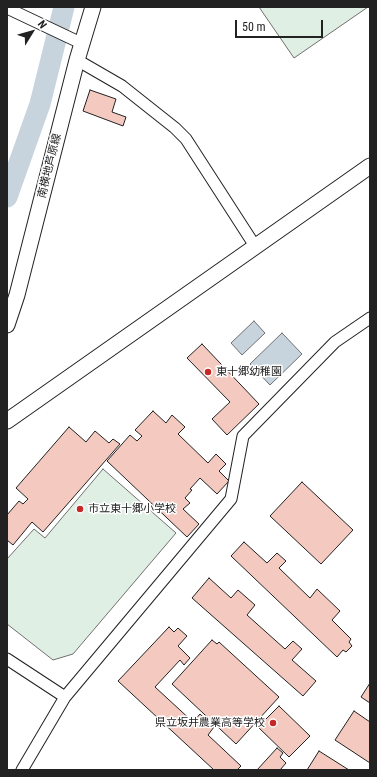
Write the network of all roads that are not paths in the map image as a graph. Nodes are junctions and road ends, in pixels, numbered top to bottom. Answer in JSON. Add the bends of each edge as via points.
{"nodes":[{"id":1,"x":93,"y":7,"type":"edge"},
{"id":2,"x":7,"y":8,"type":"edge"},
{"id":3,"x":83,"y":44,"type":"junction"},
{"id":4,"x":78,"y":60,"type":"junction"},
{"id":5,"x":370,"y":166,"type":"edge"},
{"id":6,"x":255,"y":246,"type":"junction"},
{"id":7,"x":370,"y":318,"type":"edge"},
{"id":8,"x":7,"y":325,"type":"edge"},
{"id":9,"x":7,"y":421,"type":"edge"},
{"id":10,"x":7,"y":659,"type":"edge"},
{"id":11,"x":65,"y":696,"type":"junction"},
{"id":12,"x":22,"y":770,"type":"edge"}],
"edges":[{"from":1,"to":3,"type":"street","name":"南横地芦原線"},
{"from":2,"to":3,"type":"street"},
{"from":3,"to":4,"type":"street","name":"南横地芦原線"},
{"from":4,"to":6,"type":"street","via":[[122,86],[186,139]]},
{"from":4,"to":8,"type":"street","name":"南横地芦原線"},
{"from":5,"to":6,"type":"street"},
{"from":6,"to":9,"type":"street"},
{"from":7,"to":11,"type":"street","via":[[335,342],[242,436],[231,499]]},
{"from":10,"to":11,"type":"street"},
{"from":11,"to":12,"type":"street"}]}
